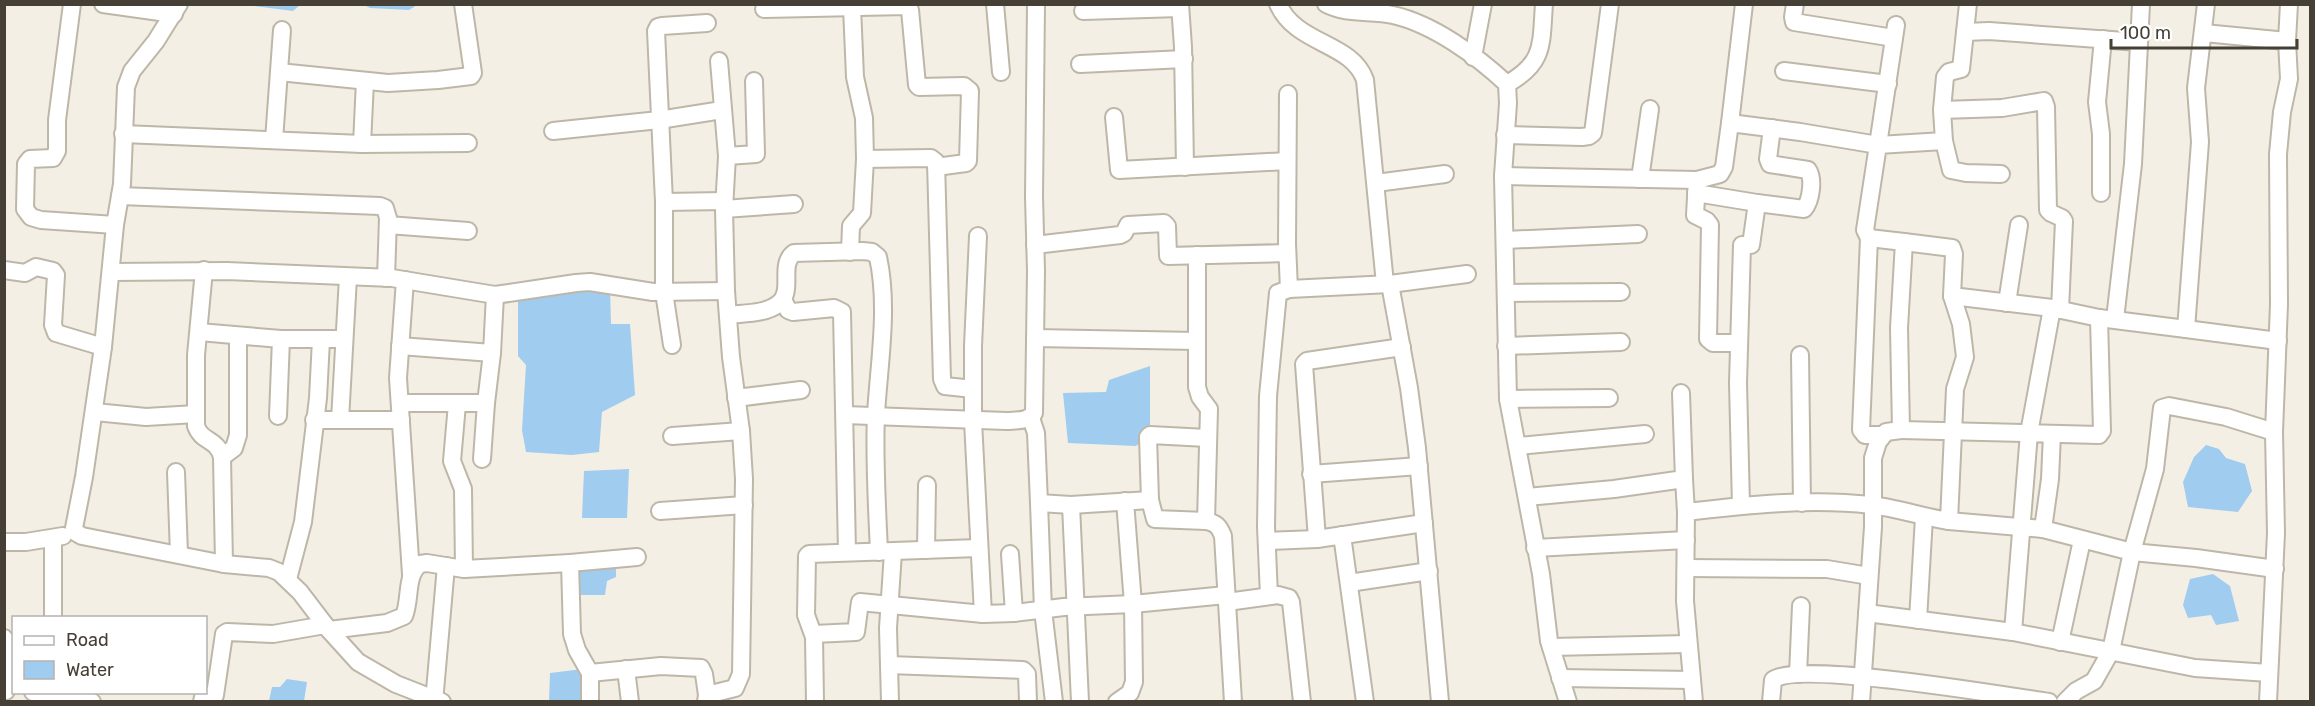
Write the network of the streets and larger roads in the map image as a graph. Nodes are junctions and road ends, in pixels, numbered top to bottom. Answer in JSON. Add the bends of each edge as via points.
{"nodes":[{"id":1,"x":72,"y":4,"type":"edge"},
{"id":2,"x":102,"y":4,"type":"edge"},
{"id":3,"x":463,"y":4,"type":"edge"},
{"id":4,"x":995,"y":4,"type":"edge"},
{"id":5,"x":1036,"y":4,"type":"edge"},
{"id":6,"x":1278,"y":4,"type":"edge"},
{"id":7,"x":1326,"y":4,"type":"edge"},
{"id":8,"x":1483,"y":4,"type":"edge"},
{"id":9,"x":1544,"y":4,"type":"edge"},
{"id":10,"x":1610,"y":4,"type":"edge"},
{"id":11,"x":1744,"y":4,"type":"edge"},
{"id":12,"x":1795,"y":4,"type":"edge"},
{"id":13,"x":1968,"y":4,"type":"edge"},
{"id":14,"x":2141,"y":4,"type":"edge"},
{"id":15,"x":2206,"y":4,"type":"edge"},
{"id":16,"x":2289,"y":4,"type":"edge"},
{"id":17,"x":1180,"y":6,"type":"edge"},
{"id":18,"x":852,"y":7,"type":"junction"},
{"id":19,"x":1355,"y":8,"type":"edge"},
{"id":20,"x":177,"y":9,"type":"edge"},
{"id":21,"x":764,"y":9,"type":"dead end"},
{"id":22,"x":1083,"y":11,"type":"dead end"},
{"id":23,"x":1408,"y":11,"type":"edge"},
{"id":24,"x":707,"y":22,"type":"dead end"},
{"id":25,"x":282,"y":30,"type":"dead end"},
{"id":26,"x":1965,"y":32,"type":"junction"},
{"id":27,"x":2204,"y":33,"type":"junction"},
{"id":28,"x":2103,"y":39,"type":"junction"},
{"id":29,"x":2287,"y":41,"type":"junction"},
{"id":30,"x":2139,"y":42,"type":"junction"},
{"id":31,"x":1473,"y":57,"type":"junction"},
{"id":32,"x":1184,"y":59,"type":"junction"},
{"id":33,"x":718,"y":61,"type":"dead end"},
{"id":34,"x":1080,"y":63,"type":"dead end"},
{"id":35,"x":1784,"y":71,"type":"dead end"},
{"id":36,"x":279,"y":72,"type":"junction"},
{"id":37,"x":1001,"y":72,"type":"dead end"},
{"id":38,"x":365,"y":81,"type":"junction"},
{"id":39,"x":754,"y":81,"type":"dead end"},
{"id":40,"x":1507,"y":84,"type":"junction"},
{"id":41,"x":1887,"y":84,"type":"junction"},
{"id":42,"x":1288,"y":94,"type":"dead end"},
{"id":43,"x":1650,"y":109,"type":"dead end"},
{"id":44,"x":1942,"y":110,"type":"junction"},
{"id":45,"x":722,"y":111,"type":"junction"},
{"id":46,"x":1114,"y":117,"type":"dead end"},
{"id":47,"x":659,"y":120,"type":"junction"},
{"id":48,"x":1730,"y":123,"type":"junction"},
{"id":49,"x":1772,"y":128,"type":"junction"},
{"id":50,"x":553,"y":131,"type":"dead end"},
{"id":51,"x":123,"y":134,"type":"junction"},
{"id":52,"x":1505,"y":135,"type":"junction"},
{"id":53,"x":274,"y":140,"type":"junction"},
{"id":54,"x":1944,"y":141,"type":"junction"},
{"id":55,"x":468,"y":143,"type":"dead end"},
{"id":56,"x":362,"y":144,"type":"junction"},
{"id":57,"x":1878,"y":145,"type":"junction"},
{"id":58,"x":727,"y":156,"type":"junction"},
{"id":59,"x":865,"y":159,"type":"junction"},
{"id":60,"x":1287,"y":161,"type":"junction"},
{"id":61,"x":936,"y":167,"type":"junction"},
{"id":62,"x":1185,"y":167,"type":"junction"},
{"id":63,"x":1445,"y":174,"type":"dead end"},
{"id":64,"x":2001,"y":174,"type":"dead end"},
{"id":65,"x":1503,"y":176,"type":"junction"},
{"id":66,"x":1641,"y":179,"type":"junction"},
{"id":67,"x":1376,"y":183,"type":"junction"},
{"id":68,"x":1697,"y":187,"type":"junction"},
{"id":69,"x":2101,"y":193,"type":"dead end"},
{"id":70,"x":120,"y":196,"type":"junction"},
{"id":71,"x":664,"y":202,"type":"junction"},
{"id":72,"x":1757,"y":203,"type":"junction"},
{"id":73,"x":794,"y":204,"type":"dead end"},
{"id":74,"x":724,"y":205,"type":"junction"},
{"id":75,"x":115,"y":225,"type":"junction"},
{"id":76,"x":388,"y":225,"type":"junction"},
{"id":77,"x":2019,"y":225,"type":"dead end"},
{"id":78,"x":468,"y":231,"type":"dead end"},
{"id":79,"x":1638,"y":234,"type":"dead end"},
{"id":80,"x":978,"y":236,"type":"dead end"},
{"id":81,"x":1869,"y":238,"type":"junction"},
{"id":82,"x":1505,"y":240,"type":"junction"},
{"id":83,"x":1904,"y":242,"type":"junction"},
{"id":84,"x":1035,"y":245,"type":"junction"},
{"id":85,"x":850,"y":252,"type":"junction"},
{"id":86,"x":1287,"y":253,"type":"junction"},
{"id":87,"x":1197,"y":255,"type":"junction"},
{"id":88,"x":4,"y":270,"type":"edge"},
{"id":89,"x":204,"y":270,"type":"junction"},
{"id":90,"x":111,"y":272,"type":"junction"},
{"id":91,"x":1467,"y":274,"type":"dead end"},
{"id":92,"x":348,"y":277,"type":"junction"},
{"id":93,"x":386,"y":278,"type":"junction"},
{"id":94,"x":405,"y":280,"type":"junction"},
{"id":95,"x":1388,"y":284,"type":"junction"},
{"id":96,"x":1289,"y":289,"type":"junction"},
{"id":97,"x":726,"y":291,"type":"junction"},
{"id":98,"x":664,"y":292,"type":"junction"},
{"id":99,"x":1507,"y":292,"type":"junction"},
{"id":100,"x":1621,"y":292,"type":"dead end"},
{"id":101,"x":495,"y":295,"type":"junction"},
{"id":102,"x":1952,"y":296,"type":"junction"},
{"id":103,"x":783,"y":299,"type":"junction"},
{"id":104,"x":2007,"y":303,"type":"junction"},
{"id":105,"x":2056,"y":309,"type":"junction"},
{"id":106,"x":728,"y":315,"type":"junction"},
{"id":107,"x":2107,"y":318,"type":"junction"},
{"id":108,"x":2186,"y":328,"type":"junction"},
{"id":109,"x":199,"y":332,"type":"junction"},
{"id":110,"x":238,"y":336,"type":"junction"},
{"id":111,"x":1035,"y":338,"type":"junction"},
{"id":112,"x":281,"y":339,"type":"junction"},
{"id":113,"x":344,"y":339,"type":"junction"},
{"id":114,"x":321,"y":340,"type":"junction"},
{"id":115,"x":1197,"y":341,"type":"junction"},
{"id":116,"x":2278,"y":341,"type":"junction"},
{"id":117,"x":1621,"y":342,"type":"dead end"},
{"id":118,"x":1739,"y":343,"type":"junction"},
{"id":119,"x":672,"y":345,"type":"dead end"},
{"id":120,"x":400,"y":346,"type":"junction"},
{"id":121,"x":1506,"y":346,"type":"junction"},
{"id":122,"x":103,"y":347,"type":"junction"},
{"id":123,"x":1402,"y":347,"type":"junction"},
{"id":124,"x":492,"y":353,"type":"junction"},
{"id":125,"x":1800,"y":355,"type":"dead end"},
{"id":126,"x":973,"y":389,"type":"junction"},
{"id":127,"x":801,"y":390,"type":"dead end"},
{"id":128,"x":1681,"y":393,"type":"dead end"},
{"id":129,"x":736,"y":398,"type":"junction"},
{"id":130,"x":1609,"y":398,"type":"dead end"},
{"id":131,"x":1508,"y":399,"type":"junction"},
{"id":132,"x":400,"y":403,"type":"junction"},
{"id":133,"x":486,"y":403,"type":"junction"},
{"id":134,"x":457,"y":404,"type":"junction"},
{"id":135,"x":95,"y":412,"type":"junction"},
{"id":136,"x":196,"y":414,"type":"junction"},
{"id":137,"x":845,"y":415,"type":"junction"},
{"id":138,"x":278,"y":416,"type":"dead end"},
{"id":139,"x":876,"y":416,"type":"junction"},
{"id":140,"x":1031,"y":418,"type":"junction"},
{"id":141,"x":314,"y":420,"type":"junction"},
{"id":142,"x":340,"y":420,"type":"junction"},
{"id":143,"x":401,"y":420,"type":"junction"},
{"id":144,"x":973,"y":421,"type":"junction"},
{"id":145,"x":1901,"y":430,"type":"junction"},
{"id":146,"x":741,"y":431,"type":"junction"},
{"id":147,"x":1953,"y":432,"type":"junction"},
{"id":148,"x":2274,"y":432,"type":"junction"},
{"id":149,"x":2028,"y":433,"type":"junction"},
{"id":150,"x":1645,"y":434,"type":"dead end"},
{"id":151,"x":2052,"y":434,"type":"junction"},
{"id":152,"x":1883,"y":435,"type":"junction"},
{"id":153,"x":672,"y":436,"type":"dead end"},
{"id":154,"x":1207,"y":438,"type":"junction"},
{"id":155,"x":1518,"y":446,"type":"junction"},
{"id":156,"x":222,"y":457,"type":"junction"},
{"id":157,"x":482,"y":459,"type":"dead end"},
{"id":158,"x":1419,"y":466,"type":"junction"},
{"id":159,"x":176,"y":472,"type":"dead end"},
{"id":160,"x":1311,"y":474,"type":"junction"},
{"id":161,"x":1684,"y":479,"type":"junction"},
{"id":162,"x":927,"y":485,"type":"dead end"},
{"id":163,"x":1527,"y":497,"type":"junction"},
{"id":164,"x":1150,"y":500,"type":"junction"},
{"id":165,"x":1125,"y":501,"type":"junction"},
{"id":166,"x":1038,"y":503,"type":"junction"},
{"id":167,"x":1802,"y":503,"type":"junction"},
{"id":168,"x":744,"y":505,"type":"junction"},
{"id":169,"x":1071,"y":505,"type":"junction"},
{"id":170,"x":1874,"y":505,"type":"junction"},
{"id":171,"x":1742,"y":506,"type":"junction"},
{"id":172,"x":660,"y":511,"type":"dead end"},
{"id":173,"x":1686,"y":512,"type":"junction"},
{"id":174,"x":1924,"y":517,"type":"junction"},
{"id":175,"x":1206,"y":521,"type":"junction"},
{"id":176,"x":1949,"y":521,"type":"junction"},
{"id":177,"x":1424,"y":523,"type":"junction"},
{"id":178,"x":2020,"y":527,"type":"junction"},
{"id":179,"x":2043,"y":529,"type":"junction"},
{"id":180,"x":75,"y":532,"type":"junction"},
{"id":181,"x":1342,"y":535,"type":"junction"},
{"id":182,"x":1317,"y":538,"type":"junction"},
{"id":183,"x":53,"y":539,"type":"junction"},
{"id":184,"x":1686,"y":540,"type":"junction"},
{"id":185,"x":2082,"y":540,"type":"junction"},
{"id":186,"x":1267,"y":541,"type":"junction"},
{"id":187,"x":4,"y":542,"type":"edge"},
{"id":188,"x":978,"y":548,"type":"junction"},
{"id":189,"x":1535,"y":548,"type":"junction"},
{"id":190,"x":926,"y":550,"type":"junction"},
{"id":191,"x":847,"y":552,"type":"junction"},
{"id":192,"x":886,"y":552,"type":"junction"},
{"id":193,"x":2132,"y":552,"type":"junction"},
{"id":194,"x":179,"y":554,"type":"junction"},
{"id":195,"x":1010,"y":554,"type":"dead end"},
{"id":196,"x":637,"y":557,"type":"dead end"},
{"id":197,"x":570,"y":563,"type":"junction"},
{"id":198,"x":224,"y":564,"type":"junction"},
{"id":199,"x":446,"y":566,"type":"junction"},
{"id":200,"x":1686,"y":568,"type":"junction"},
{"id":201,"x":464,"y":569,"type":"junction"},
{"id":202,"x":2275,"y":569,"type":"junction"},
{"id":203,"x":1429,"y":572,"type":"junction"},
{"id":204,"x":411,"y":574,"type":"junction"},
{"id":205,"x":1869,"y":576,"type":"junction"},
{"id":206,"x":288,"y":579,"type":"junction"},
{"id":207,"x":1349,"y":583,"type":"junction"},
{"id":208,"x":1269,"y":597,"type":"junction"},
{"id":209,"x":1226,"y":598,"type":"junction"},
{"id":210,"x":1133,"y":604,"type":"junction"},
{"id":211,"x":890,"y":606,"type":"junction"},
{"id":212,"x":1074,"y":606,"type":"junction"},
{"id":213,"x":1801,"y":606,"type":"dead end"},
{"id":214,"x":1043,"y":610,"type":"junction"},
{"id":215,"x":1014,"y":613,"type":"junction"},
{"id":216,"x":1867,"y":613,"type":"junction"},
{"id":217,"x":983,"y":614,"type":"junction"},
{"id":218,"x":53,"y":616,"type":"edge"},
{"id":219,"x":1918,"y":620,"type":"junction"},
{"id":220,"x":327,"y":628,"type":"junction"},
{"id":221,"x":2013,"y":632,"type":"junction"},
{"id":222,"x":814,"y":634,"type":"junction"},
{"id":223,"x":4,"y":638,"type":"edge"},
{"id":224,"x":2060,"y":642,"type":"junction"},
{"id":225,"x":1688,"y":644,"type":"junction"},
{"id":226,"x":1551,"y":647,"type":"junction"},
{"id":227,"x":2111,"y":651,"type":"junction"},
{"id":228,"x":889,"y":665,"type":"junction"},
{"id":229,"x":626,"y":669,"type":"junction"},
{"id":230,"x":590,"y":673,"type":"junction"},
{"id":231,"x":2269,"y":673,"type":"junction"},
{"id":232,"x":1798,"y":674,"type":"junction"},
{"id":233,"x":1863,"y":676,"type":"junction"},
{"id":234,"x":1560,"y":678,"type":"junction"},
{"id":235,"x":1692,"y":680,"type":"junction"},
{"id":236,"x":8,"y":691,"type":"edge"},
{"id":237,"x":39,"y":694,"type":"edge"},
{"id":238,"x":706,"y":698,"type":"edge"},
{"id":239,"x":437,"y":700,"type":"edge"},
{"id":240,"x":92,"y":702,"type":"edge"},
{"id":241,"x":202,"y":702,"type":"edge"},
{"id":242,"x":590,"y":702,"type":"edge"},
{"id":243,"x":630,"y":702,"type":"edge"},
{"id":244,"x":815,"y":702,"type":"edge"},
{"id":245,"x":890,"y":702,"type":"edge"},
{"id":246,"x":1028,"y":702,"type":"edge"},
{"id":247,"x":1054,"y":702,"type":"edge"},
{"id":248,"x":1080,"y":702,"type":"edge"},
{"id":249,"x":1117,"y":702,"type":"edge"},
{"id":250,"x":1233,"y":702,"type":"edge"},
{"id":251,"x":1302,"y":702,"type":"edge"},
{"id":252,"x":1365,"y":702,"type":"edge"},
{"id":253,"x":1440,"y":702,"type":"edge"},
{"id":254,"x":1568,"y":702,"type":"edge"},
{"id":255,"x":1694,"y":702,"type":"edge"},
{"id":256,"x":1771,"y":702,"type":"edge"},
{"id":257,"x":1861,"y":702,"type":"edge"},
{"id":258,"x":2049,"y":702,"type":"edge"},
{"id":259,"x":2065,"y":702,"type":"edge"},
{"id":260,"x":2268,"y":702,"type":"edge"}],
"edges":[{"from":1,"to":75,"type":"street","via":[[57,120],[57,151],[53,158],[30,159],[26,164],[25,209],[41,220]]},
{"from":2,"to":20,"type":"street"},
{"from":3,"to":38,"type":"street","via":[[472,75],[438,80]]},
{"from":4,"to":37,"type":"street"},
{"from":5,"to":84,"type":"street"},
{"from":6,"to":67,"type":"street","via":[[1292,26],[1352,60],[1361,70]]},
{"from":7,"to":19,"type":"street"},
{"from":8,"to":31,"type":"street"},
{"from":9,"to":40,"type":"street","via":[[1538,57],[1525,73]]},
{"from":10,"to":52,"type":"street","via":[[1593,133],[1582,137]]},
{"from":11,"to":48,"type":"street"},
{"from":12,"to":41,"type":"street","via":[[1794,22],[1895,32]]},
{"from":13,"to":26,"type":"street"},
{"from":14,"to":30,"type":"street"},
{"from":15,"to":27,"type":"street"},
{"from":16,"to":29,"type":"street"},
{"from":17,"to":22,"type":"street"},
{"from":17,"to":32,"type":"street"},
{"from":18,"to":21,"type":"street"},
{"from":18,"to":59,"type":"street"},
{"from":18,"to":61,"type":"street","via":[[907,6],[917,85],[964,86],[970,91],[968,161]]},
{"from":19,"to":23,"type":"street","via":[[1384,14]]},
{"from":20,"to":51,"type":"street","via":[[129,77]]},
{"from":23,"to":31,"type":"street"},
{"from":24,"to":47,"type":"street","via":[[658,27]]},
{"from":25,"to":36,"type":"street"},
{"from":26,"to":28,"type":"street"},
{"from":26,"to":44,"type":"street","via":[[1959,71],[1949,72],[1945,77]]},
{"from":27,"to":29,"type":"street"},
{"from":27,"to":108,"type":"street","via":[[2196,88],[2200,142]]},
{"from":28,"to":30,"type":"street"},
{"from":28,"to":69,"type":"street","via":[[2097,102]]},
{"from":29,"to":116,"type":"street","via":[[2289,79],[2278,154]]},
{"from":30,"to":107,"type":"street","via":[[2133,158]]},
{"from":31,"to":40,"type":"street"},
{"from":32,"to":34,"type":"street"},
{"from":32,"to":62,"type":"street"},
{"from":33,"to":45,"type":"street"},
{"from":35,"to":41,"type":"street"},
{"from":36,"to":38,"type":"street"},
{"from":36,"to":53,"type":"street"},
{"from":38,"to":56,"type":"street"},
{"from":39,"to":58,"type":"street","via":[[756,154]]},
{"from":40,"to":52,"type":"street"},
{"from":41,"to":57,"type":"street"},
{"from":42,"to":60,"type":"street"},
{"from":43,"to":66,"type":"street"},
{"from":44,"to":54,"type":"street"},
{"from":44,"to":105,"type":"street","via":[[2045,103],[2048,210],[2064,221]]},
{"from":45,"to":47,"type":"street"},
{"from":45,"to":58,"type":"street"},
{"from":46,"to":62,"type":"street","via":[[1119,170]]},
{"from":47,"to":50,"type":"street"},
{"from":47,"to":71,"type":"street"},
{"from":48,"to":49,"type":"street"},
{"from":48,"to":68,"type":"street","via":[[1724,167],[1720,174]]},
{"from":49,"to":57,"type":"street"},
{"from":49,"to":72,"type":"street","via":[[1768,162],[1808,170],[1808,204],[1801,210]]},
{"from":51,"to":53,"type":"street"},
{"from":51,"to":70,"type":"street"},
{"from":52,"to":65,"type":"street"},
{"from":53,"to":56,"type":"street"},
{"from":54,"to":57,"type":"street"},
{"from":54,"to":64,"type":"street","via":[[1951,170]]},
{"from":55,"to":56,"type":"street"},
{"from":57,"to":81,"type":"street","via":[[1865,230]]},
{"from":58,"to":74,"type":"street"},
{"from":59,"to":61,"type":"street","via":[[931,158]]},
{"from":59,"to":85,"type":"street","via":[[862,213],[851,226]]},
{"from":60,"to":62,"type":"street"},
{"from":60,"to":86,"type":"street"},
{"from":61,"to":126,"type":"street","via":[[942,379],[945,386]]},
{"from":63,"to":67,"type":"street"},
{"from":65,"to":66,"type":"street"},
{"from":65,"to":82,"type":"street"},
{"from":66,"to":68,"type":"street"},
{"from":67,"to":95,"type":"street"},
{"from":68,"to":72,"type":"street"},
{"from":68,"to":118,"type":"street","via":[[1695,215],[1710,225],[1708,339],[1713,343]]},
{"from":70,"to":75,"type":"street"},
{"from":70,"to":76,"type":"street","via":[[380,206],[388,212]]},
{"from":71,"to":74,"type":"street"},
{"from":71,"to":98,"type":"street"},
{"from":72,"to":118,"type":"street","via":[[1751,245],[1742,245]]},
{"from":73,"to":74,"type":"street"},
{"from":74,"to":97,"type":"street"},
{"from":75,"to":90,"type":"street"},
{"from":76,"to":78,"type":"street"},
{"from":76,"to":93,"type":"street"},
{"from":77,"to":104,"type":"street"},
{"from":79,"to":82,"type":"street"},
{"from":80,"to":126,"type":"street"},
{"from":81,"to":83,"type":"street"},
{"from":81,"to":152,"type":"street","via":[[1862,430],[1865,435]]},
{"from":82,"to":99,"type":"street"},
{"from":83,"to":102,"type":"street","via":[[1952,248]]},
{"from":83,"to":145,"type":"street","via":[[1899,328]]},
{"from":84,"to":87,"type":"street","via":[[1120,235],[1128,225],[1164,223],[1168,256]]},
{"from":84,"to":111,"type":"street"},
{"from":85,"to":103,"type":"street","via":[[789,256]]},
{"from":85,"to":139,"type":"street","via":[[872,252],[878,257],[880,268],[881,350]]},
{"from":86,"to":87,"type":"street"},
{"from":86,"to":96,"type":"street"},
{"from":87,"to":115,"type":"street"},
{"from":88,"to":122,"type":"street","via":[[25,273],[36,267],[53,271],[56,333]]},
{"from":89,"to":90,"type":"street"},
{"from":89,"to":92,"type":"street"},
{"from":89,"to":109,"type":"street"},
{"from":90,"to":122,"type":"street"},
{"from":91,"to":95,"type":"street"},
{"from":92,"to":93,"type":"street"},
{"from":92,"to":113,"type":"street"},
{"from":93,"to":94,"type":"street"},
{"from":94,"to":101,"type":"street"},
{"from":94,"to":120,"type":"street"},
{"from":95,"to":96,"type":"street"},
{"from":95,"to":123,"type":"street"},
{"from":96,"to":186,"type":"street","via":[[1277,295],[1269,386]]},
{"from":97,"to":98,"type":"street"},
{"from":97,"to":106,"type":"street"},
{"from":98,"to":101,"type":"street","via":[[583,282]]},
{"from":98,"to":119,"type":"street"},
{"from":99,"to":100,"type":"street"},
{"from":99,"to":121,"type":"street"},
{"from":101,"to":124,"type":"street"},
{"from":102,"to":104,"type":"street"},
{"from":102,"to":147,"type":"street","via":[[1965,357],[1955,390]]},
{"from":103,"to":106,"type":"street","via":[[772,308]]},
{"from":103,"to":137,"type":"street","via":[[793,312],[834,308],[843,312]]},
{"from":104,"to":105,"type":"street"},
{"from":105,"to":107,"type":"street"},
{"from":105,"to":149,"type":"street"},
{"from":106,"to":129,"type":"street"},
{"from":107,"to":108,"type":"street"},
{"from":107,"to":151,"type":"street","via":[[2102,431],[2099,435]]},
{"from":108,"to":116,"type":"street"},
{"from":109,"to":110,"type":"street"},
{"from":109,"to":136,"type":"street"},
{"from":110,"to":112,"type":"street"},
{"from":110,"to":156,"type":"street","via":[[238,435],[234,448]]},
{"from":111,"to":115,"type":"street"},
{"from":111,"to":140,"type":"street","via":[[1035,407]]},
{"from":112,"to":114,"type":"street"},
{"from":112,"to":138,"type":"street"},
{"from":113,"to":114,"type":"street"},
{"from":113,"to":142,"type":"street"},
{"from":114,"to":141,"type":"street"},
{"from":115,"to":154,"type":"street","via":[[1198,393],[1209,409]]},
{"from":116,"to":148,"type":"street"},
{"from":117,"to":121,"type":"street"},
{"from":118,"to":171,"type":"street"},
{"from":120,"to":124,"type":"street"},
{"from":120,"to":132,"type":"street"},
{"from":121,"to":131,"type":"street"},
{"from":122,"to":135,"type":"street"},
{"from":123,"to":158,"type":"street"},
{"from":123,"to":160,"type":"street","via":[[1305,363]]},
{"from":124,"to":133,"type":"street"},
{"from":125,"to":167,"type":"street"},
{"from":126,"to":144,"type":"street"},
{"from":127,"to":129,"type":"street"},
{"from":128,"to":161,"type":"street"},
{"from":129,"to":146,"type":"street"},
{"from":130,"to":131,"type":"street"},
{"from":131,"to":155,"type":"street"},
{"from":132,"to":134,"type":"street"},
{"from":132,"to":143,"type":"street"},
{"from":133,"to":134,"type":"street"},
{"from":133,"to":157,"type":"street"},
{"from":134,"to":201,"type":"street","via":[[452,461],[463,489]]},
{"from":135,"to":136,"type":"street","via":[[146,417]]},
{"from":135,"to":180,"type":"street","via":[[73,525]]},
{"from":136,"to":156,"type":"street","via":[[199,435],[218,446]]},
{"from":137,"to":139,"type":"street"},
{"from":137,"to":191,"type":"street"},
{"from":139,"to":144,"type":"street"},
{"from":139,"to":192,"type":"street"},
{"from":140,"to":144,"type":"street"},
{"from":140,"to":166,"type":"street","via":[[1037,441]]},
{"from":141,"to":142,"type":"street"},
{"from":141,"to":206,"type":"street","via":[[303,522]]},
{"from":142,"to":143,"type":"street"},
{"from":143,"to":204,"type":"street"},
{"from":144,"to":188,"type":"street"},
{"from":145,"to":147,"type":"street"},
{"from":145,"to":152,"type":"street"},
{"from":146,"to":153,"type":"street"},
{"from":146,"to":168,"type":"street"},
{"from":147,"to":149,"type":"street"},
{"from":147,"to":176,"type":"street"},
{"from":148,"to":193,"type":"street","via":[[2226,417],[2162,408],[2155,469]]},
{"from":148,"to":202,"type":"street"},
{"from":149,"to":151,"type":"street"},
{"from":149,"to":178,"type":"street"},
{"from":150,"to":155,"type":"street"},
{"from":151,"to":179,"type":"street"},
{"from":152,"to":170,"type":"street","via":[[1873,458]]},
{"from":154,"to":164,"type":"street","via":[[1148,437]]},
{"from":154,"to":175,"type":"street"},
{"from":155,"to":163,"type":"street"},
{"from":156,"to":198,"type":"street"},
{"from":158,"to":160,"type":"street"},
{"from":158,"to":177,"type":"street"},
{"from":159,"to":194,"type":"street"},
{"from":160,"to":182,"type":"street"},
{"from":161,"to":163,"type":"street"},
{"from":161,"to":173,"type":"street"},
{"from":162,"to":190,"type":"street"},
{"from":163,"to":189,"type":"street"},
{"from":164,"to":165,"type":"street"},
{"from":164,"to":175,"type":"street","via":[[1155,519]]},
{"from":165,"to":169,"type":"street"},
{"from":165,"to":210,"type":"street"},
{"from":166,"to":169,"type":"street"},
{"from":166,"to":214,"type":"street"},
{"from":167,"to":170,"type":"street"},
{"from":167,"to":171,"type":"street"},
{"from":168,"to":172,"type":"street"},
{"from":168,"to":238,"type":"street","via":[[740,680],[731,690]]},
{"from":169,"to":212,"type":"street"},
{"from":170,"to":174,"type":"street"},
{"from":170,"to":205,"type":"street"},
{"from":171,"to":173,"type":"street"},
{"from":173,"to":184,"type":"street"},
{"from":174,"to":176,"type":"street"},
{"from":174,"to":219,"type":"street"},
{"from":175,"to":209,"type":"street","via":[[1215,523],[1223,536]]},
{"from":176,"to":178,"type":"street"},
{"from":177,"to":181,"type":"street"},
{"from":177,"to":203,"type":"street"},
{"from":178,"to":179,"type":"street"},
{"from":178,"to":221,"type":"street"},
{"from":179,"to":185,"type":"street"},
{"from":180,"to":183,"type":"street"},
{"from":180,"to":194,"type":"street"},
{"from":181,"to":182,"type":"street"},
{"from":181,"to":207,"type":"street"},
{"from":182,"to":186,"type":"street"},
{"from":183,"to":187,"type":"street"},
{"from":183,"to":218,"type":"street"},
{"from":184,"to":189,"type":"street"},
{"from":184,"to":200,"type":"street"},
{"from":185,"to":193,"type":"street"},
{"from":185,"to":224,"type":"street"},
{"from":186,"to":208,"type":"street"},
{"from":188,"to":190,"type":"street"},
{"from":188,"to":217,"type":"street"},
{"from":189,"to":226,"type":"street"},
{"from":190,"to":192,"type":"street"},
{"from":191,"to":192,"type":"street"},
{"from":191,"to":222,"type":"street","via":[[813,552],[807,556],[806,615]]},
{"from":192,"to":211,"type":"street"},
{"from":193,"to":202,"type":"street"},
{"from":193,"to":227,"type":"street"},
{"from":194,"to":198,"type":"street"},
{"from":195,"to":215,"type":"street"},
{"from":196,"to":197,"type":"street"},
{"from":197,"to":201,"type":"street"},
{"from":197,"to":230,"type":"street","via":[[572,634]]},
{"from":198,"to":206,"type":"street","via":[[269,568]]},
{"from":199,"to":201,"type":"street"},
{"from":199,"to":204,"type":"street","via":[[420,564]]},
{"from":199,"to":239,"type":"street"},
{"from":200,"to":205,"type":"street","via":[[1827,569]]},
{"from":200,"to":225,"type":"street"},
{"from":202,"to":231,"type":"street"},
{"from":203,"to":207,"type":"street"},
{"from":203,"to":253,"type":"street"},
{"from":204,"to":220,"type":"street","via":[[404,616],[387,623]]},
{"from":205,"to":216,"type":"street"},
{"from":206,"to":220,"type":"street"},
{"from":207,"to":252,"type":"street"},
{"from":208,"to":209,"type":"street"},
{"from":208,"to":251,"type":"street","via":[[1284,596],[1292,602]]},
{"from":209,"to":210,"type":"street"},
{"from":209,"to":250,"type":"street"},
{"from":210,"to":212,"type":"street"},
{"from":210,"to":249,"type":"street","via":[[1134,682],[1130,693]]},
{"from":211,"to":217,"type":"street"},
{"from":211,"to":222,"type":"street","via":[[860,602],[856,632]]},
{"from":211,"to":228,"type":"street"},
{"from":212,"to":214,"type":"street"},
{"from":212,"to":248,"type":"street"},
{"from":213,"to":232,"type":"street"},
{"from":214,"to":215,"type":"street"},
{"from":214,"to":247,"type":"street"},
{"from":215,"to":217,"type":"street"},
{"from":216,"to":219,"type":"street"},
{"from":216,"to":233,"type":"street"},
{"from":219,"to":221,"type":"street"},
{"from":220,"to":239,"type":"street","via":[[364,667]]},
{"from":220,"to":241,"type":"street","via":[[273,634],[227,632],[215,695],[203,697]]},
{"from":221,"to":224,"type":"street"},
{"from":222,"to":244,"type":"street"},
{"from":223,"to":236,"type":"street"},
{"from":224,"to":227,"type":"street"},
{"from":225,"to":226,"type":"street"},
{"from":225,"to":235,"type":"street"},
{"from":226,"to":234,"type":"street"},
{"from":227,"to":231,"type":"street","via":[[2159,663]]},
{"from":227,"to":259,"type":"street","via":[[2094,681]]},
{"from":228,"to":245,"type":"street"},
{"from":228,"to":246,"type":"street","via":[[1023,670],[1027,674]]},
{"from":229,"to":230,"type":"street"},
{"from":229,"to":238,"type":"street","via":[[701,668]]},
{"from":229,"to":243,"type":"street"},
{"from":230,"to":242,"type":"street"},
{"from":231,"to":260,"type":"street"},
{"from":232,"to":233,"type":"street"},
{"from":232,"to":256,"type":"street","via":[[1780,675],[1773,680]]},
{"from":233,"to":257,"type":"street"},
{"from":233,"to":258,"type":"street"},
{"from":234,"to":235,"type":"street"},
{"from":234,"to":254,"type":"street"},
{"from":235,"to":255,"type":"street"},
{"from":237,"to":240,"type":"street"}]}
